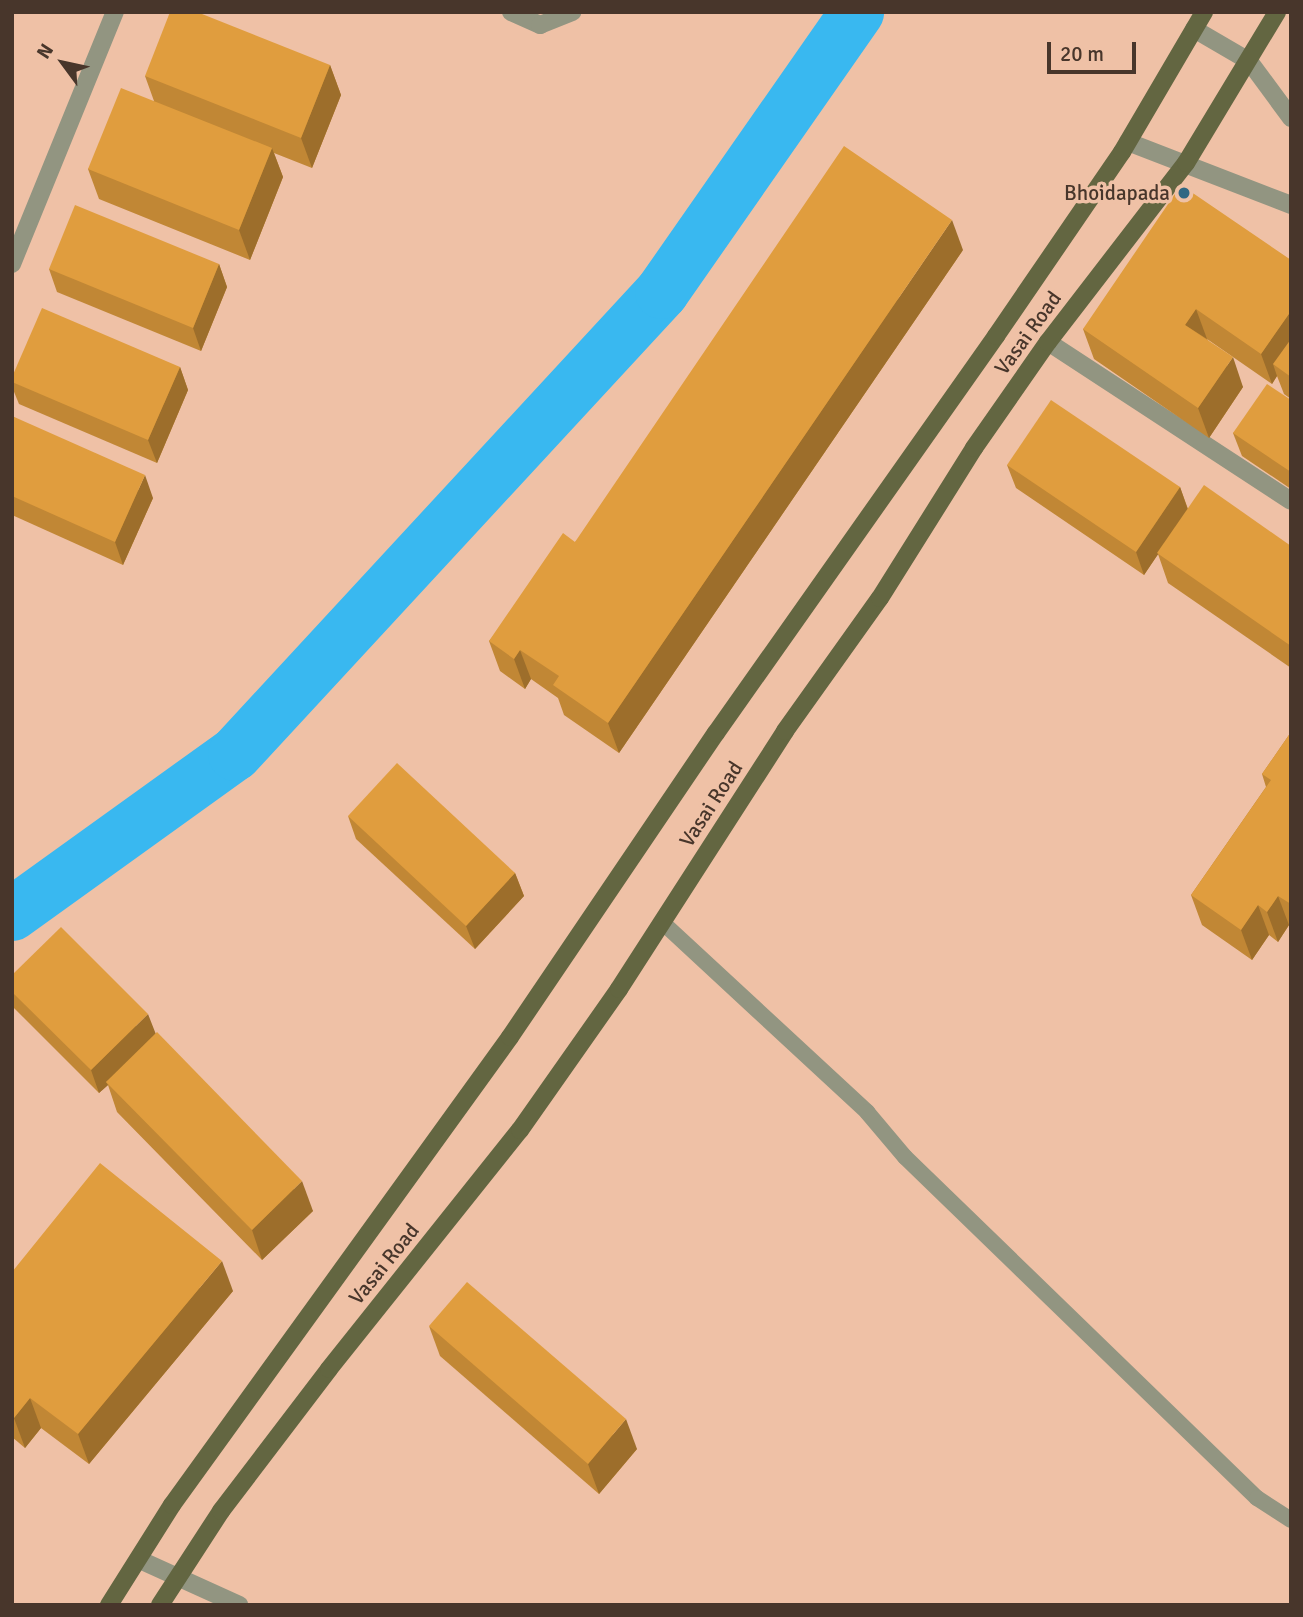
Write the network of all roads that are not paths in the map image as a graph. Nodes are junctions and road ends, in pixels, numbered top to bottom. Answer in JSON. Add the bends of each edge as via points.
{"nodes":[{"id":1,"x":115,"y":12,"type":"edge"},
{"id":2,"x":511,"y":12,"type":"edge"},
{"id":3,"x":572,"y":12,"type":"edge"},
{"id":4,"x":1204,"y":12,"type":"edge"},
{"id":5,"x":1278,"y":12,"type":"edge"},
{"id":6,"x":1194,"y":29,"type":"junction"},
{"id":7,"x":1249,"y":61,"type":"junction"},
{"id":8,"x":1291,"y":118,"type":"edge"},
{"id":9,"x":1128,"y":142,"type":"junction"},
{"id":10,"x":1186,"y":163,"type":"junction"},
{"id":11,"x":1291,"y":205,"type":"edge"},
{"id":12,"x":12,"y":264,"type":"edge"},
{"id":13,"x":1048,"y":342,"type":"junction"},
{"id":14,"x":1291,"y":501,"type":"edge"},
{"id":15,"x":662,"y":922,"type":"junction"},
{"id":16,"x":1291,"y":1520,"type":"edge"},
{"id":17,"x":140,"y":1560,"type":"junction"},
{"id":18,"x":176,"y":1579,"type":"junction"},
{"id":19,"x":109,"y":1605,"type":"edge"},
{"id":20,"x":160,"y":1605,"type":"edge"},
{"id":21,"x":239,"y":1605,"type":"edge"}],
"edges":[{"from":1,"to":12,"type":"street"},
{"from":2,"to":3,"type":"street","via":[[540,25]]},
{"from":4,"to":6,"type":"main road","name":"Vasai Road"},
{"from":5,"to":7,"type":"main road","name":"Vasai Road"},
{"from":6,"to":7,"type":"street"},
{"from":6,"to":9,"type":"main road","name":"Vasai Road"},
{"from":7,"to":8,"type":"street"},
{"from":7,"to":10,"type":"main road","name":"Vasai Road"},
{"from":9,"to":10,"type":"street"},
{"from":9,"to":17,"type":"main road","name":"Vasai Road","via":[[510,1037],[172,1505]]},
{"from":10,"to":11,"type":"street"},
{"from":10,"to":13,"type":"main road","name":"Vasai Road"},
{"from":13,"to":14,"type":"street"},
{"from":13,"to":15,"type":"main road","name":"Vasai Road"},
{"from":15,"to":16,"type":"lane","via":[[867,1112],[905,1157],[1247,1489]]},
{"from":15,"to":18,"type":"main road","name":"Vasai Road","via":[[520,1130],[329,1369],[221,1511]]},
{"from":17,"to":18,"type":"street"},
{"from":17,"to":19,"type":"main road","name":"Vasai Road"},
{"from":18,"to":20,"type":"main road","name":"Vasai Road"},
{"from":18,"to":21,"type":"street"}]}
